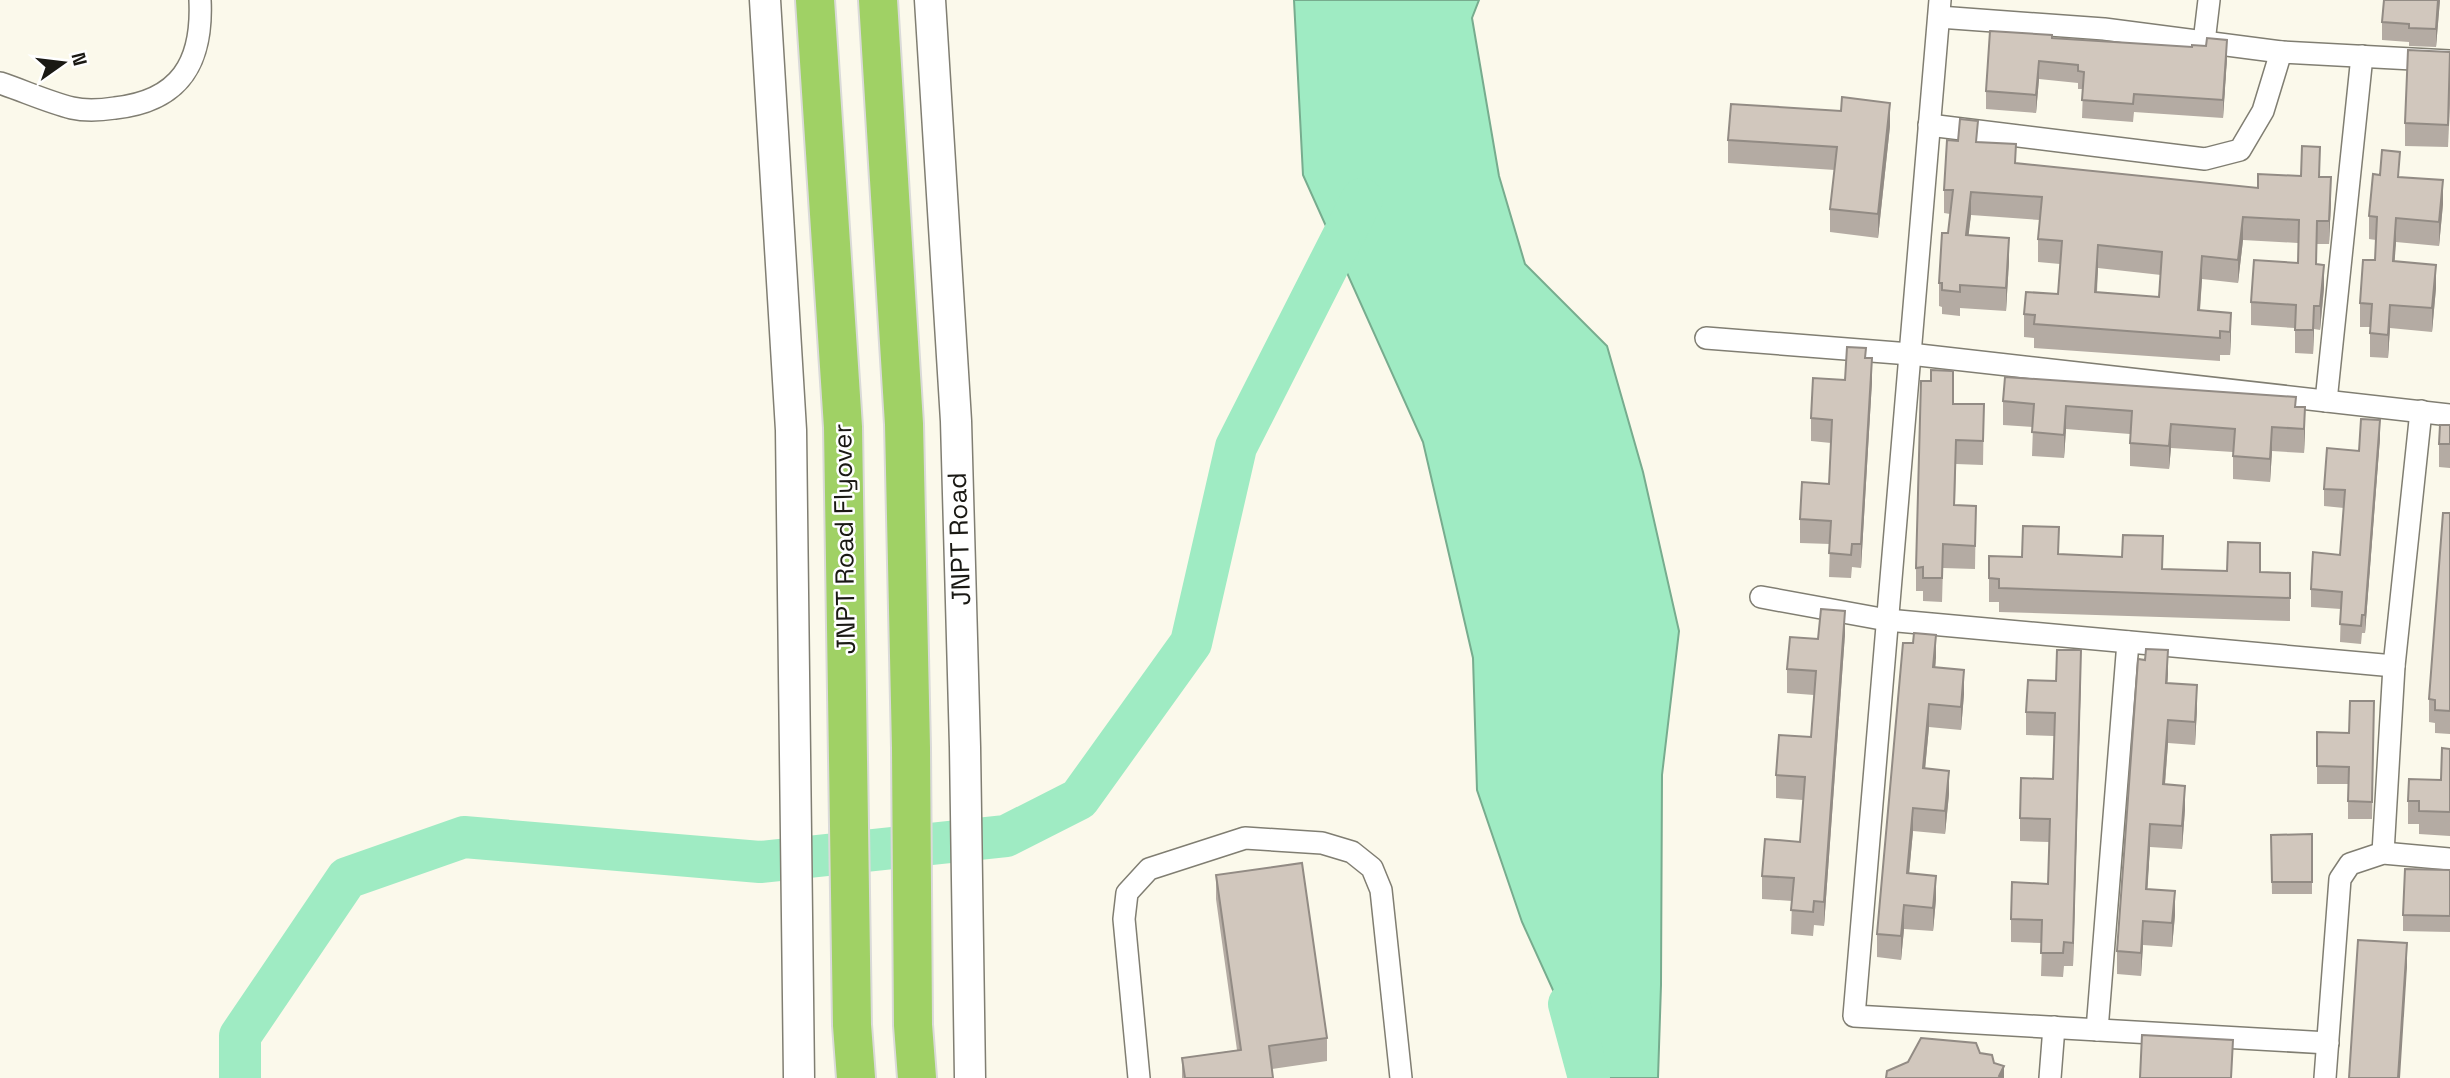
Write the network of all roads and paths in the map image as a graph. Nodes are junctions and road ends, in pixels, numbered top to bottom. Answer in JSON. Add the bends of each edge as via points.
{"nodes":[{"id":1,"x":200,"y":0,"type":"edge"},
{"id":2,"x":765,"y":0,"type":"edge"},
{"id":3,"x":815,"y":0,"type":"edge"},
{"id":4,"x":878,"y":0,"type":"edge"},
{"id":5,"x":930,"y":0,"type":"edge"},
{"id":6,"x":2209,"y":0,"type":"edge"},
{"id":7,"x":1939,"y":8,"type":"edge"},
{"id":8,"x":2204,"y":42,"type":"junction"},
{"id":9,"x":2281,"y":52,"type":"junction"},
{"id":10,"x":2362,"y":56,"type":"junction"},
{"id":11,"x":2450,"y":61,"type":"edge"},
{"id":12,"x":0,"y":83,"type":"edge"},
{"id":13,"x":1929,"y":125,"type":"junction"},
{"id":14,"x":1706,"y":338,"type":"dead end"},
{"id":15,"x":1910,"y":354,"type":"junction"},
{"id":16,"x":2326,"y":401,"type":"junction"},
{"id":17,"x":2421,"y":411,"type":"junction"},
{"id":18,"x":2450,"y":415,"type":"edge"},
{"id":19,"x":1761,"y":597,"type":"dead end"},
{"id":20,"x":1887,"y":620,"type":"junction"},
{"id":21,"x":2128,"y":642,"type":"junction"},
{"id":22,"x":2394,"y":666,"type":"junction"},
{"id":23,"x":2382,"y":853,"type":"junction"},
{"id":24,"x":2450,"y":859,"type":"edge"},
{"id":25,"x":2054,"y":1027,"type":"junction"},
{"id":26,"x":2097,"y":1030,"type":"junction"},
{"id":27,"x":2328,"y":1043,"type":"junction"},
{"id":28,"x":799,"y":1078,"type":"edge"},
{"id":29,"x":856,"y":1078,"type":"edge"},
{"id":30,"x":917,"y":1078,"type":"edge"},
{"id":31,"x":970,"y":1078,"type":"edge"},
{"id":32,"x":1139,"y":1078,"type":"edge"},
{"id":33,"x":1401,"y":1078,"type":"edge"},
{"id":34,"x":2050,"y":1078,"type":"edge"},
{"id":35,"x":2325,"y":1078,"type":"edge"}],
"edges":[{"from":1,"to":12,"type":"street","via":[[201,22],[191,61],[180,81],[158,98],[130,107],[74,109]]},
{"from":2,"to":28,"type":"street","via":[[791,430]]},
{"from":3,"to":29,"type":"highway","name":"JNPT Road Flyover","via":[[842,427]]},
{"from":4,"to":30,"type":"highway","via":[[904,424]]},
{"from":5,"to":31,"type":"street","name":"JNPT Road","via":[[956,421]]},
{"from":6,"to":8,"type":"street"},
{"from":7,"to":8,"type":"street"},
{"from":7,"to":13,"type":"street"},
{"from":8,"to":9,"type":"street"},
{"from":9,"to":10,"type":"street"},
{"from":9,"to":13,"type":"street","via":[[2263,111],[2240,150],[2205,159]]},
{"from":10,"to":11,"type":"street"},
{"from":10,"to":16,"type":"street"},
{"from":13,"to":15,"type":"street"},
{"from":14,"to":15,"type":"street"},
{"from":15,"to":16,"type":"street"},
{"from":15,"to":20,"type":"street"},
{"from":16,"to":17,"type":"street"},
{"from":17,"to":18,"type":"street"},
{"from":17,"to":22,"type":"street"},
{"from":19,"to":20,"type":"street"},
{"from":20,"to":21,"type":"street"},
{"from":20,"to":25,"type":"street","via":[[1854,1016]]},
{"from":21,"to":22,"type":"street"},
{"from":21,"to":26,"type":"street"},
{"from":22,"to":23,"type":"street"},
{"from":23,"to":24,"type":"street"},
{"from":23,"to":27,"type":"street","via":[[2350,864],[2340,879]]},
{"from":25,"to":26,"type":"street"},
{"from":25,"to":34,"type":"street"},
{"from":26,"to":27,"type":"street"},
{"from":27,"to":35,"type":"street"},
{"from":32,"to":33,"type":"street","via":[[1124,919],[1127,893],[1149,869],[1245,838],[1322,843],[1352,852],[1372,868],[1381,890]]}]}
